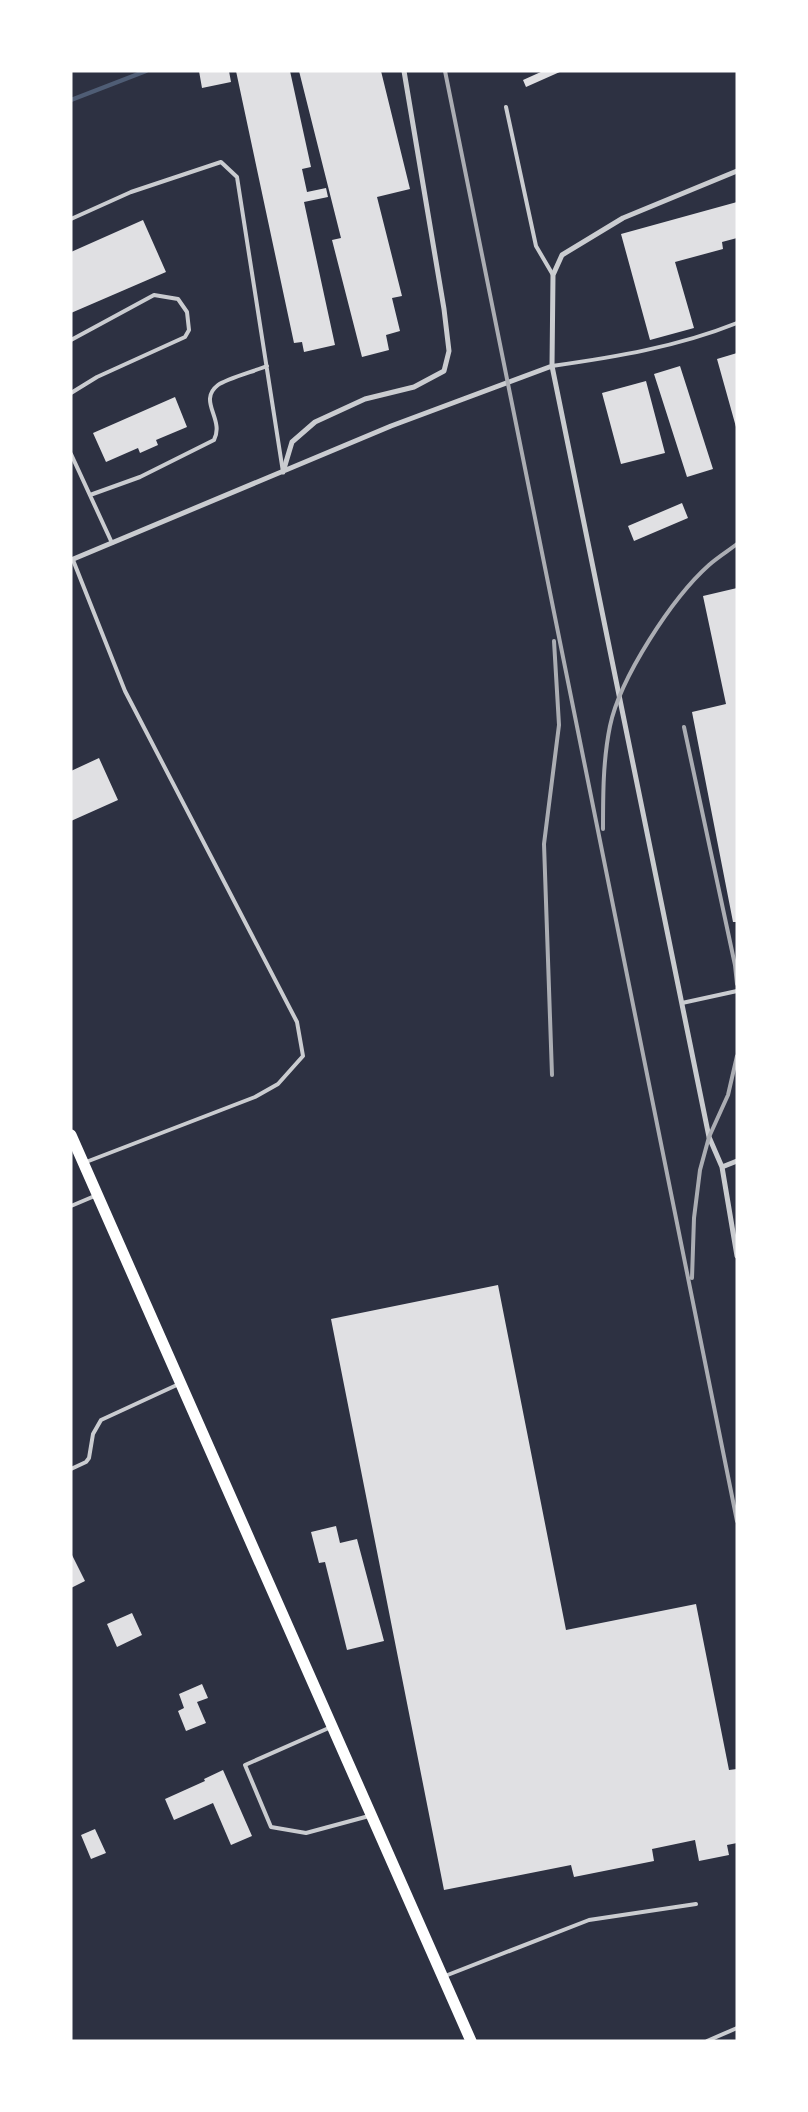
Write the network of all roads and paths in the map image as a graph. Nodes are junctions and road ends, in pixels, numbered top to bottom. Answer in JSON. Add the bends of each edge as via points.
{"nodes":[{"id":1,"x":404,"y":71,"type":"edge"},
{"id":2,"x":506,"y":107,"type":"dead end"},
{"id":3,"x":737,"y":171,"type":"edge"},
{"id":4,"x":71,"y":219,"type":"edge"},
{"id":5,"x":553,"y":275,"type":"junction"},
{"id":6,"x":737,"y":323,"type":"edge"},
{"id":7,"x":71,"y":340,"type":"edge"},
{"id":8,"x":267,"y":366,"type":"junction"},
{"id":9,"x":552,"y":366,"type":"junction"},
{"id":10,"x":71,"y":393,"type":"edge"},
{"id":11,"x":71,"y":454,"type":"edge"},
{"id":12,"x":283,"y":472,"type":"junction"},
{"id":13,"x":90,"y":495,"type":"junction"},
{"id":14,"x":112,"y":543,"type":"junction"},
{"id":15,"x":72,"y":560,"type":"edge"},
{"id":16,"x":737,"y":991,"type":"edge"},
{"id":17,"x":682,"y":1003,"type":"junction"},
{"id":18,"x":71,"y":1135,"type":"edge"},
{"id":19,"x":737,"y":1161,"type":"edge"},
{"id":20,"x":84,"y":1163,"type":"junction"},
{"id":21,"x":722,"y":1167,"type":"junction"},
{"id":22,"x":98,"y":1195,"type":"junction"},
{"id":23,"x":71,"y":1206,"type":"edge"},
{"id":24,"x":737,"y":1256,"type":"edge"},
{"id":25,"x":181,"y":1383,"type":"junction"},
{"id":26,"x":71,"y":1469,"type":"edge"},
{"id":27,"x":332,"y":1726,"type":"junction"},
{"id":28,"x":372,"y":1815,"type":"junction"},
{"id":29,"x":696,"y":1904,"type":"dead end"},
{"id":30,"x":443,"y":1977,"type":"junction"},
{"id":31,"x":737,"y":2028,"type":"edge"},
{"id":32,"x":471,"y":2041,"type":"edge"},
{"id":33,"x":707,"y":2041,"type":"edge"}],
"edges":[{"from":1,"to":12,"type":"street","via":[[444,309],[449,352],[444,371],[414,386],[365,399],[315,422],[292,442]]},
{"from":2,"to":5,"type":"lane","via":[[536,246]]},
{"from":3,"to":5,"type":"street","via":[[623,218],[562,255]]},
{"from":4,"to":8,"type":"lane","via":[[131,192],[221,162],[237,177]]},
{"from":5,"to":9,"type":"street"},
{"from":6,"to":9,"type":"lane","via":[[706,336],[627,355]]},
{"from":7,"to":10,"type":"lane","via":[[154,295],[173,296],[187,312],[185,337],[97,377]]},
{"from":8,"to":12,"type":"lane"},
{"from":8,"to":13,"type":"lane","via":[[218,385],[210,397],[210,408],[218,423],[214,440],[140,478]]},
{"from":9,"to":12,"type":"street","via":[[391,426]]},
{"from":9,"to":17,"type":"street"},
{"from":11,"to":13,"type":"lane"},
{"from":12,"to":14,"type":"street"},
{"from":13,"to":14,"type":"lane"},
{"from":14,"to":15,"type":"street"},
{"from":15,"to":20,"type":"lane","via":[[126,691],[297,1022],[303,1056],[278,1084],[255,1097]]},
{"from":16,"to":17,"type":"lane"},
{"from":17,"to":21,"type":"street","via":[[709,1137]]},
{"from":18,"to":20,"type":"main road"},
{"from":19,"to":21,"type":"street"},
{"from":20,"to":22,"type":"main road"},
{"from":21,"to":24,"type":"street"},
{"from":22,"to":23,"type":"lane"},
{"from":22,"to":25,"type":"main road"},
{"from":25,"to":26,"type":"lane","via":[[101,1420],[93,1434],[89,1458]]},
{"from":25,"to":27,"type":"main road"},
{"from":27,"to":28,"type":"main road"},
{"from":27,"to":28,"type":"lane","via":[[245,1765],[271,1827],[306,1833]]},
{"from":28,"to":30,"type":"main road"},
{"from":29,"to":30,"type":"lane","via":[[589,1920]]},
{"from":30,"to":32,"type":"main road"},
{"from":31,"to":33,"type":"lane"}]}
